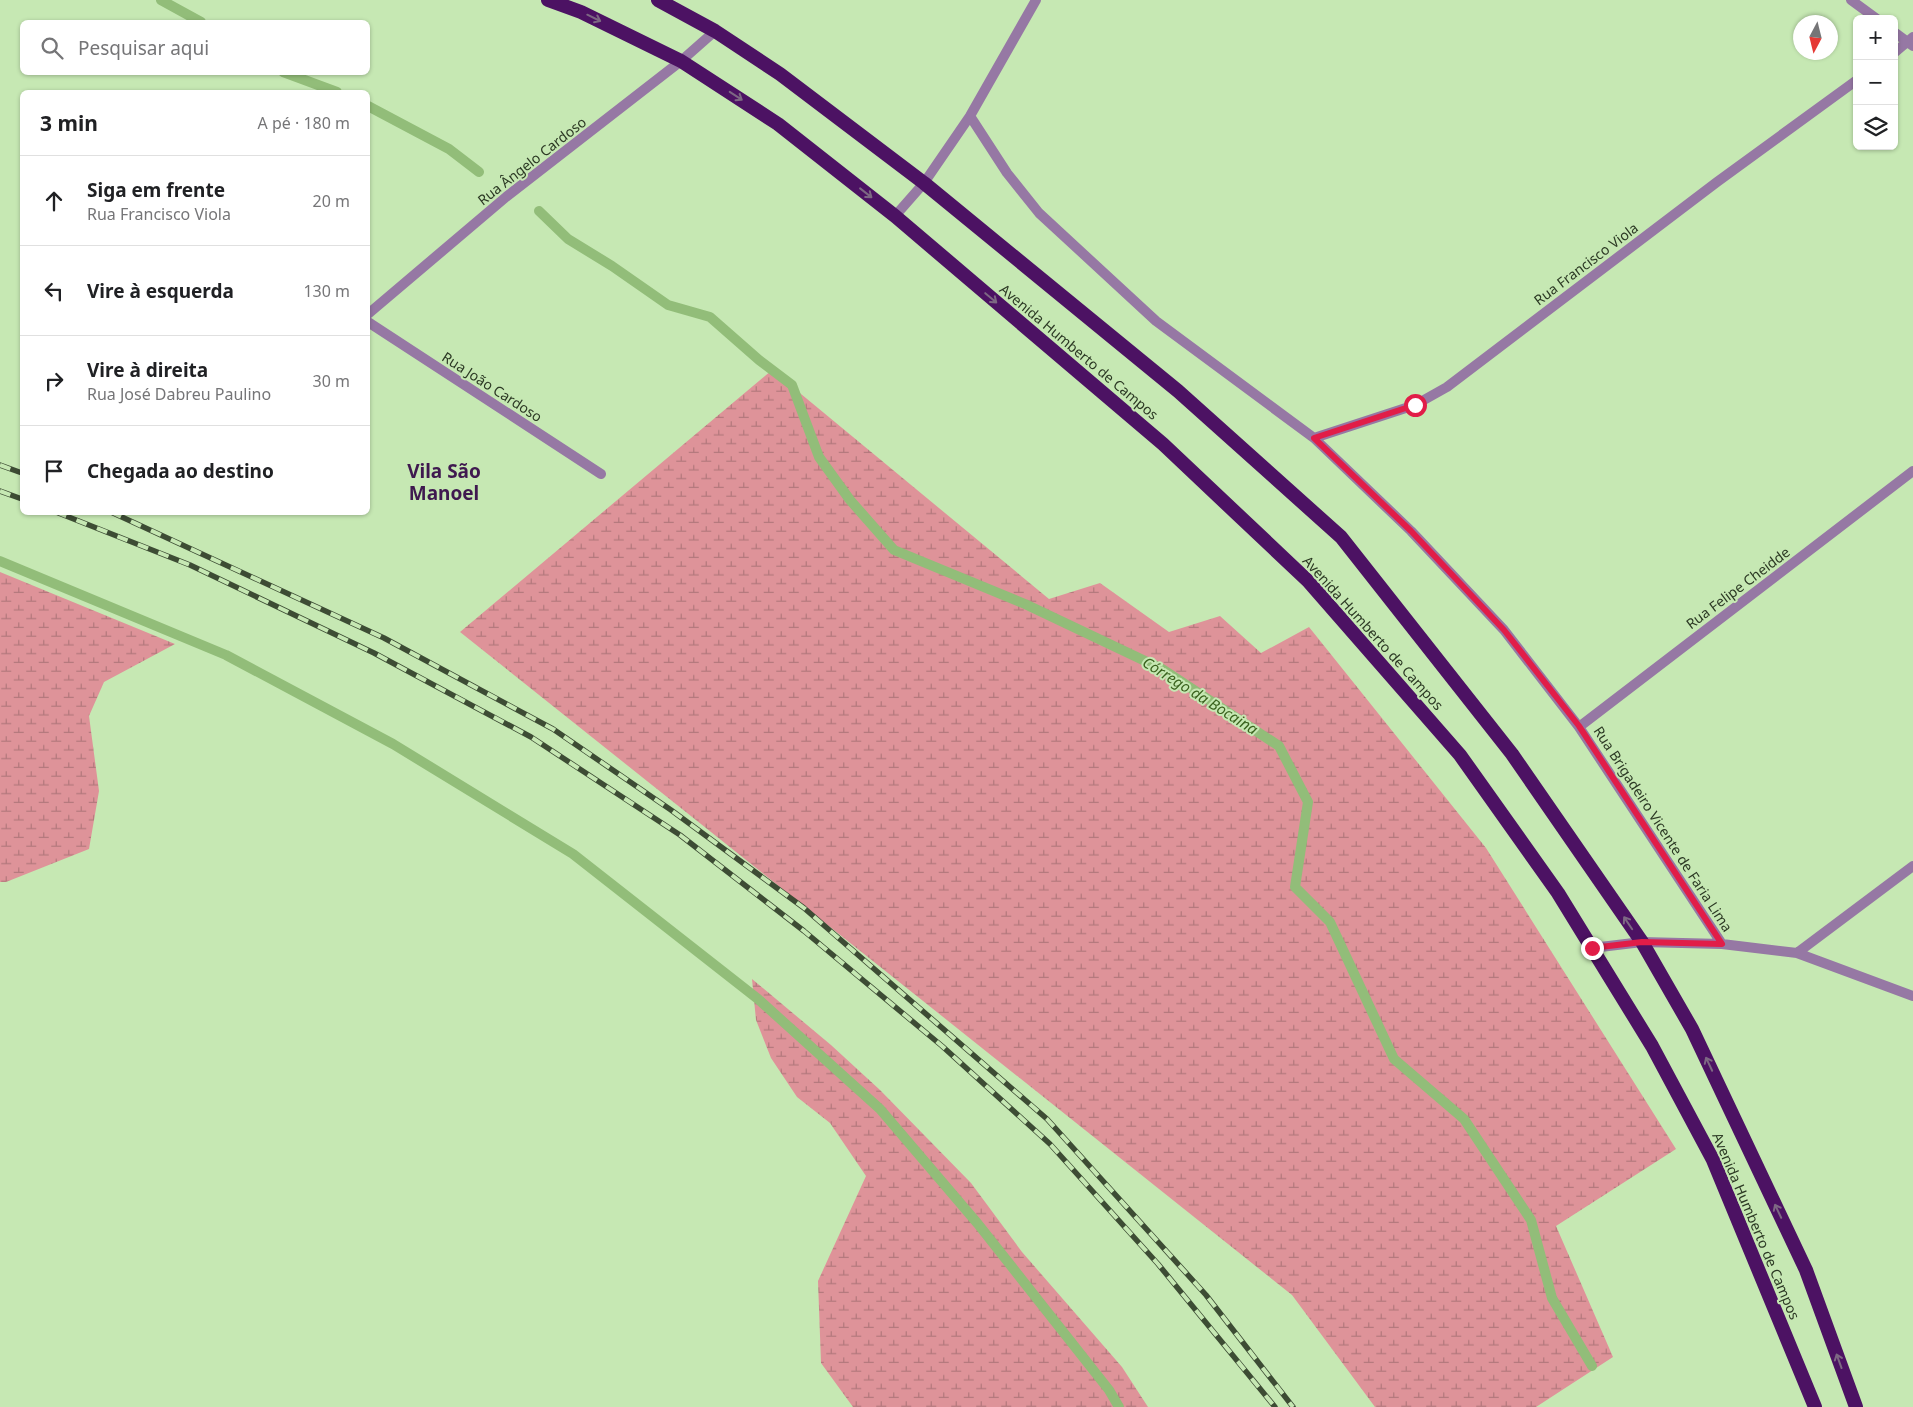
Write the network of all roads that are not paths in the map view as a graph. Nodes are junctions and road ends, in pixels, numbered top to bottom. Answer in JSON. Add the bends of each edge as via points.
{"nodes":[{"id":1,"x":548,"y":0,"type":"edge"},
{"id":2,"x":658,"y":0,"type":"edge"},
{"id":3,"x":1036,"y":0,"type":"edge"},
{"id":4,"x":1851,"y":0,"type":"edge"},
{"id":5,"x":1872,"y":15,"type":"edge"},
{"id":6,"x":715,"y":31,"type":"junction"},
{"id":7,"x":1898,"y":34,"type":"edge"},
{"id":8,"x":1911,"y":42,"type":"edge"},
{"id":9,"x":1898,"y":50,"type":"edge"},
{"id":10,"x":681,"y":61,"type":"junction"},
{"id":11,"x":1853,"y":83,"type":"edge"},
{"id":12,"x":970,"y":116,"type":"junction"},
{"id":13,"x":924,"y":183,"type":"junction"},
{"id":14,"x":895,"y":216,"type":"junction"},
{"id":15,"x":370,"y":312,"type":"edge"},
{"id":16,"x":370,"y":323,"type":"edge"},
{"id":17,"x":1314,"y":438,"type":"junction"},
{"id":18,"x":1913,"y":471,"type":"edge"},
{"id":19,"x":602,"y":474,"type":"dead end"},
{"id":20,"x":1579,"y":726,"type":"junction"},
{"id":21,"x":1913,"y":866,"type":"edge"},
{"id":22,"x":1642,"y":942,"type":"junction"},
{"id":23,"x":1722,"y":944,"type":"junction"},
{"id":24,"x":1592,"y":948,"type":"junction"},
{"id":25,"x":1796,"y":953,"type":"junction"},
{"id":26,"x":1913,"y":996,"type":"edge"},
{"id":27,"x":1815,"y":1407,"type":"edge"},
{"id":28,"x":1856,"y":1407,"type":"edge"}],
"edges":[{"from":1,"to":10,"type":"highway","name":"Avenida Humberto de Campos","one_way":true,"via":[[581,12]]},
{"from":2,"to":6,"type":"highway","name":"Avenida Humberto de Campos"},
{"from":3,"to":12,"type":"street"},
{"from":4,"to":5,"type":"street"},
{"from":6,"to":10,"type":"street","name":"Rua Ângelo Cardoso"},
{"from":6,"to":13,"type":"highway","name":"Avenida Humberto de Campos","via":[[780,74]]},
{"from":7,"to":8,"type":"street"},
{"from":8,"to":9,"type":"street"},
{"from":10,"to":14,"type":"highway","name":"Avenida Humberto de Campos","one_way":true,"via":[[778,124]]},
{"from":10,"to":15,"type":"street","name":"Rua Ângelo Cardoso","via":[[506,197]]},
{"from":11,"to":17,"type":"street","name":"Rua Francisco Viola","via":[[1447,387],[1415,405]]},
{"from":12,"to":13,"type":"street"},
{"from":12,"to":17,"type":"street","name":"Rua Brigadeiro Vicente de Faria Lima","via":[[1039,213],[1156,321]]},
{"from":13,"to":14,"type":"street"},
{"from":22,"to":13,"type":"highway","name":"Avenida Humberto de Campos","one_way":true,"via":[[1512,754],[1341,537],[1178,391]]},
{"from":14,"to":24,"type":"highway","name":"Avenida Humberto de Campos","one_way":true,"via":[[1163,444],[1308,581],[1460,755],[1558,893]]},
{"from":16,"to":19,"type":"street","name":"Rua João Cardoso"},
{"from":17,"to":20,"type":"street","name":"Rua Brigadeiro Vicente de Faria Lima","via":[[1411,531],[1504,630]]},
{"from":18,"to":20,"type":"street","name":"Rua Felipe Cheidde"},
{"from":20,"to":23,"type":"street","name":"Rua Brigadeiro Vicente de Faria Lima"},
{"from":21,"to":25,"type":"street"},
{"from":22,"to":23,"type":"street"},
{"from":22,"to":24,"type":"street"},
{"from":28,"to":22,"type":"highway","name":"Avenida Humberto de Campos","one_way":true,"via":[[1806,1270],[1692,1029]]},
{"from":23,"to":25,"type":"street"},
{"from":24,"to":27,"type":"highway","name":"Avenida Humberto de Campos","via":[[1652,1046],[1713,1160]]},
{"from":25,"to":26,"type":"street"}]}
